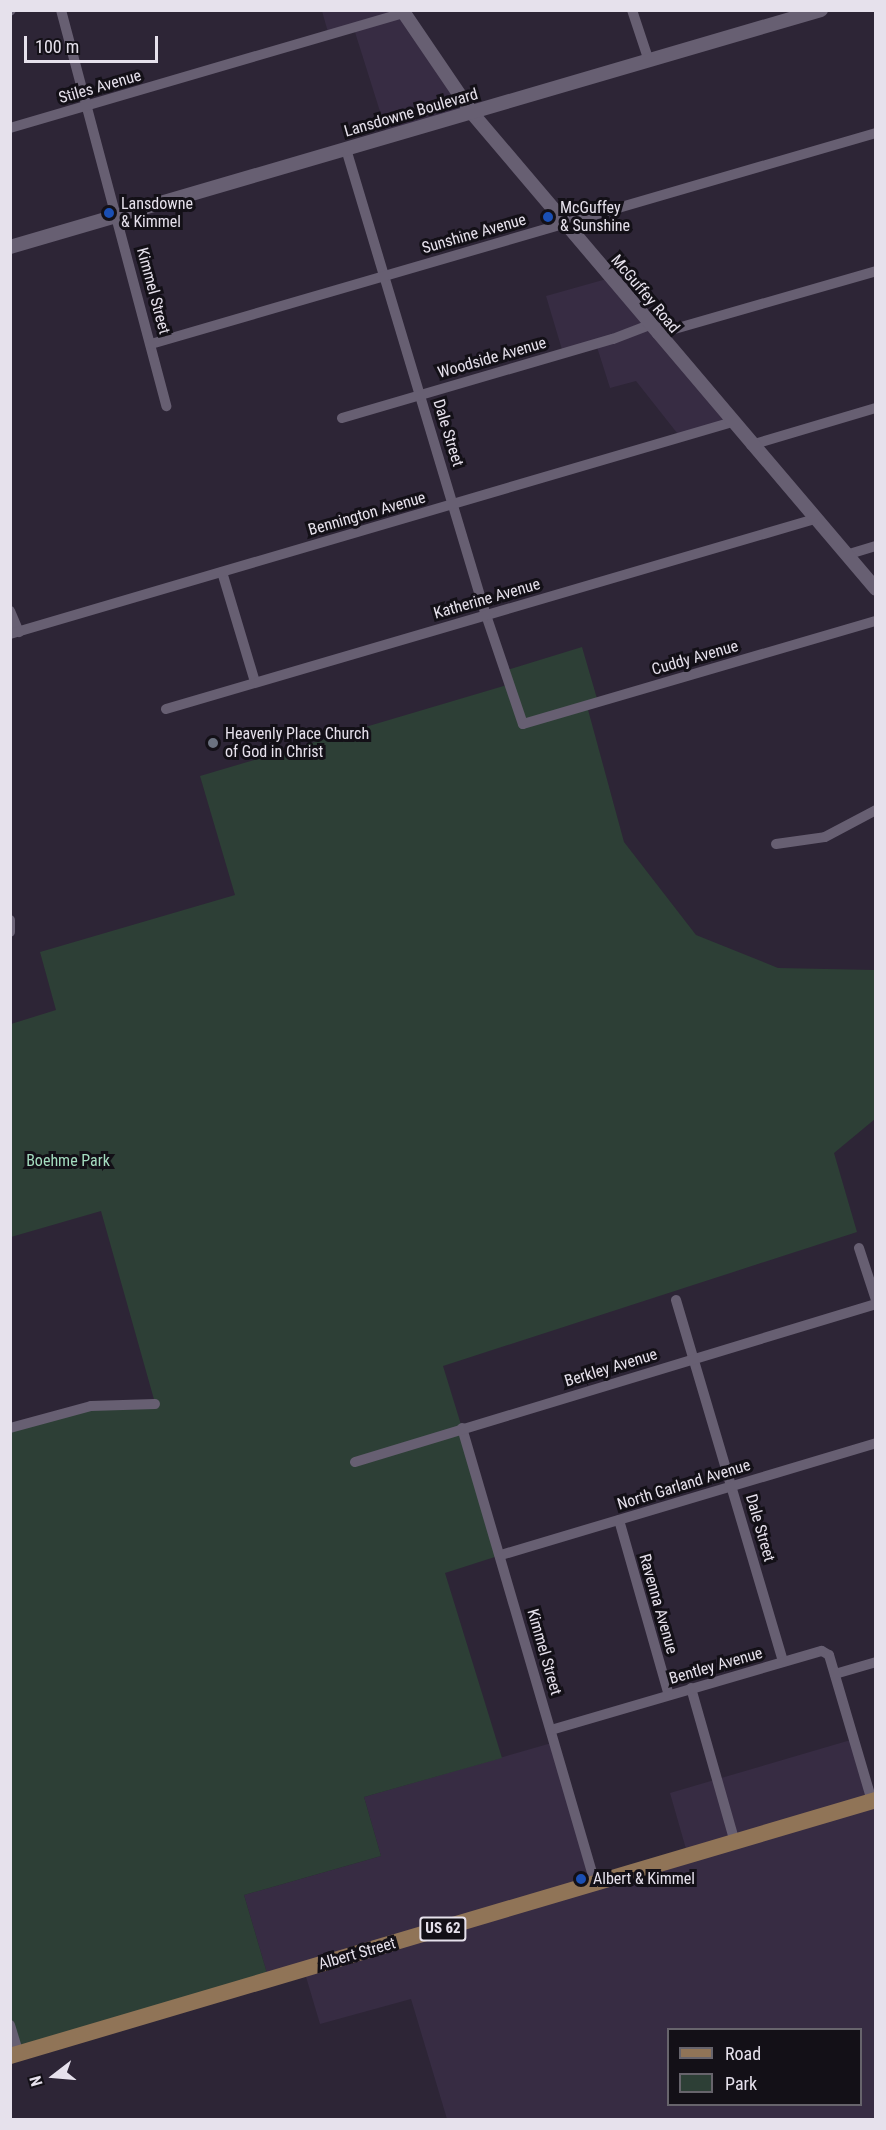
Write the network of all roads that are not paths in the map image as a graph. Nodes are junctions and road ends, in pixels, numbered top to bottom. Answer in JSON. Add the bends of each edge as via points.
{"nodes":[{"id":1,"x":61,"y":10,"type":"edge"},
{"id":2,"x":632,"y":10,"type":"edge"},
{"id":3,"x":821,"y":10,"type":"edge"},
{"id":4,"x":403,"y":12,"type":"edge"},
{"id":5,"x":649,"y":61,"type":"junction"},
{"id":6,"x":87,"y":106,"type":"junction"},
{"id":7,"x":472,"y":113,"type":"junction"},
{"id":8,"x":10,"y":128,"type":"edge"},
{"id":9,"x":876,"y":133,"type":"edge"},
{"id":10,"x":346,"y":149,"type":"junction"},
{"id":11,"x":117,"y":216,"type":"junction"},
{"id":12,"x":565,"y":223,"type":"junction"},
{"id":13,"x":10,"y":247,"type":"edge"},
{"id":14,"x":876,"y":271,"type":"edge"},
{"id":15,"x":384,"y":275,"type":"junction"},
{"id":16,"x":653,"y":329,"type":"junction"},
{"id":17,"x":151,"y":344,"type":"junction"},
{"id":18,"x":420,"y":394,"type":"junction"},
{"id":19,"x":166,"y":406,"type":"dead end"},
{"id":20,"x":876,"y":408,"type":"edge"},
{"id":21,"x":342,"y":418,"type":"dead end"},
{"id":22,"x":732,"y":422,"type":"junction"},
{"id":23,"x":751,"y":444,"type":"junction"},
{"id":24,"x":453,"y":505,"type":"junction"},
{"id":25,"x":815,"y":519,"type":"junction"},
{"id":26,"x":876,"y":546,"type":"edge"},
{"id":27,"x":846,"y":555,"type":"junction"},
{"id":28,"x":222,"y":572,"type":"junction"},
{"id":29,"x":876,"y":589,"type":"edge"},
{"id":30,"x":10,"y":610,"type":"edge"},
{"id":31,"x":486,"y":615,"type":"junction"},
{"id":32,"x":876,"y":621,"type":"edge"},
{"id":33,"x":15,"y":633,"type":"edge"},
{"id":34,"x":255,"y":682,"type":"junction"},
{"id":35,"x":166,"y":709,"type":"dead end"},
{"id":36,"x":523,"y":724,"type":"joint"},
{"id":37,"x":876,"y":810,"type":"edge"},
{"id":38,"x":776,"y":844,"type":"dead end"},
{"id":39,"x":10,"y":920,"type":"edge"},
{"id":40,"x":10,"y":932,"type":"edge"},
{"id":41,"x":859,"y":1248,"type":"dead end"},
{"id":42,"x":676,"y":1300,"type":"dead end"},
{"id":43,"x":876,"y":1302,"type":"edge"},
{"id":44,"x":693,"y":1359,"type":"junction"},
{"id":45,"x":155,"y":1404,"type":"dead end"},
{"id":46,"x":10,"y":1428,"type":"edge"},
{"id":47,"x":462,"y":1428,"type":"junction"},
{"id":48,"x":876,"y":1443,"type":"edge"},
{"id":49,"x":355,"y":1462,"type":"dead end"},
{"id":50,"x":732,"y":1486,"type":"junction"},
{"id":51,"x":619,"y":1520,"type":"junction"},
{"id":52,"x":501,"y":1556,"type":"junction"},
{"id":53,"x":783,"y":1662,"type":"junction"},
{"id":54,"x":876,"y":1662,"type":"edge"},
{"id":55,"x":835,"y":1674,"type":"junction"},
{"id":56,"x":691,"y":1688,"type":"junction"},
{"id":57,"x":669,"y":1695,"type":"junction"},
{"id":58,"x":551,"y":1730,"type":"junction"},
{"id":59,"x":874,"y":1801,"type":"edge"},
{"id":60,"x":735,"y":1842,"type":"junction"},
{"id":61,"x":595,"y":1884,"type":"junction"},
{"id":62,"x":10,"y":2025,"type":"edge"},
{"id":63,"x":15,"y":2055,"type":"edge"}],
"edges":[{"from":1,"to":6,"type":"street","name":"Kimmel Street"},
{"from":2,"to":5,"type":"street"},
{"from":3,"to":5,"type":"street","name":"Lansdowne Boulevard"},
{"from":4,"to":6,"type":"street","name":"Stiles Avenue"},
{"from":4,"to":7,"type":"street","name":"McGuffey Road"},
{"from":5,"to":7,"type":"street","name":"Lansdowne Boulevard"},
{"from":6,"to":8,"type":"street","name":"Stiles Avenue"},
{"from":6,"to":11,"type":"street","name":"Kimmel Street"},
{"from":7,"to":10,"type":"street","name":"Lansdowne Boulevard"},
{"from":7,"to":12,"type":"street","name":"McGuffey Road"},
{"from":9,"to":12,"type":"street","name":"Sunshine Avenue"},
{"from":10,"to":11,"type":"street","name":"Lansdowne Boulevard"},
{"from":10,"to":15,"type":"street","name":"Dale Street"},
{"from":11,"to":13,"type":"street","name":"Lansdowne Boulevard"},
{"from":11,"to":17,"type":"street","name":"Kimmel Street"},
{"from":12,"to":15,"type":"street","name":"Sunshine Avenue"},
{"from":12,"to":16,"type":"street","name":"McGuffey Road"},
{"from":14,"to":16,"type":"street","name":"Woodside Avenue"},
{"from":15,"to":17,"type":"street","name":"Sunshine Avenue"},
{"from":15,"to":18,"type":"street","name":"Dale Street"},
{"from":16,"to":18,"type":"street","name":"Woodside Avenue"},
{"from":16,"to":22,"type":"street","name":"McGuffey Road"},
{"from":17,"to":19,"type":"street","name":"Kimmel Street"},
{"from":18,"to":21,"type":"street","name":"Woodside Avenue"},
{"from":18,"to":24,"type":"street","name":"Dale Street"},
{"from":20,"to":23,"type":"street"},
{"from":22,"to":23,"type":"street","name":"McGuffey Road"},
{"from":22,"to":24,"type":"street","name":"Bennington Avenue"},
{"from":23,"to":25,"type":"street","name":"McGuffey Road"},
{"from":24,"to":28,"type":"street","name":"Bennington Avenue"},
{"from":24,"to":31,"type":"street","name":"Dale Street"},
{"from":25,"to":27,"type":"street","name":"McGuffey Road"},
{"from":25,"to":31,"type":"street","name":"Katherine Avenue"},
{"from":26,"to":27,"type":"street"},
{"from":27,"to":29,"type":"street","name":"McGuffey Road"},
{"from":28,"to":33,"type":"street","name":"Bennington Avenue"},
{"from":28,"to":34,"type":"street"},
{"from":30,"to":33,"type":"street"},
{"from":31,"to":34,"type":"street","name":"Katherine Avenue"},
{"from":31,"to":36,"type":"street","name":"Dale Street"},
{"from":32,"to":36,"type":"street","name":"Cuddy Avenue"},
{"from":34,"to":35,"type":"street","name":"Katherine Avenue"},
{"from":37,"to":38,"type":"street","via":[[825,837]]},
{"from":39,"to":40,"type":"street"},
{"from":41,"to":43,"type":"street"},
{"from":42,"to":44,"type":"street","name":"Dale Street"},
{"from":43,"to":44,"type":"street","name":"Berkley Avenue"},
{"from":44,"to":47,"type":"street","name":"Berkley Avenue"},
{"from":44,"to":50,"type":"street","name":"Dale Street"},
{"from":45,"to":46,"type":"street","via":[[91,1406]]},
{"from":47,"to":49,"type":"street","name":"Berkley Avenue"},
{"from":47,"to":52,"type":"street","name":"Kimmel Street"},
{"from":48,"to":50,"type":"street","name":"North Garland Avenue"},
{"from":50,"to":51,"type":"street","name":"North Garland Avenue"},
{"from":50,"to":53,"type":"street","name":"Dale Street"},
{"from":51,"to":52,"type":"street","name":"North Garland Avenue"},
{"from":51,"to":57,"type":"street","name":"Ravenna Avenue"},
{"from":52,"to":58,"type":"street","name":"Kimmel Street"},
{"from":53,"to":55,"type":"street","name":"Bentley Avenue","via":[[822,1651],[830,1655]]},
{"from":53,"to":56,"type":"street","name":"Bentley Avenue"},
{"from":54,"to":55,"type":"street"},
{"from":55,"to":59,"type":"street"},
{"from":56,"to":57,"type":"street","name":"Bentley Avenue"},
{"from":56,"to":60,"type":"street"},
{"from":57,"to":58,"type":"street","name":"Bentley Avenue"},
{"from":58,"to":61,"type":"street","name":"Kimmel Street"},
{"from":59,"to":60,"type":"main road","name":"Albert Street","number":"US 62"},
{"from":60,"to":61,"type":"main road","name":"Albert Street","number":"US 62"},
{"from":61,"to":63,"type":"main road","name":"Albert Street","number":"US 62"},
{"from":62,"to":63,"type":"street"}]}
